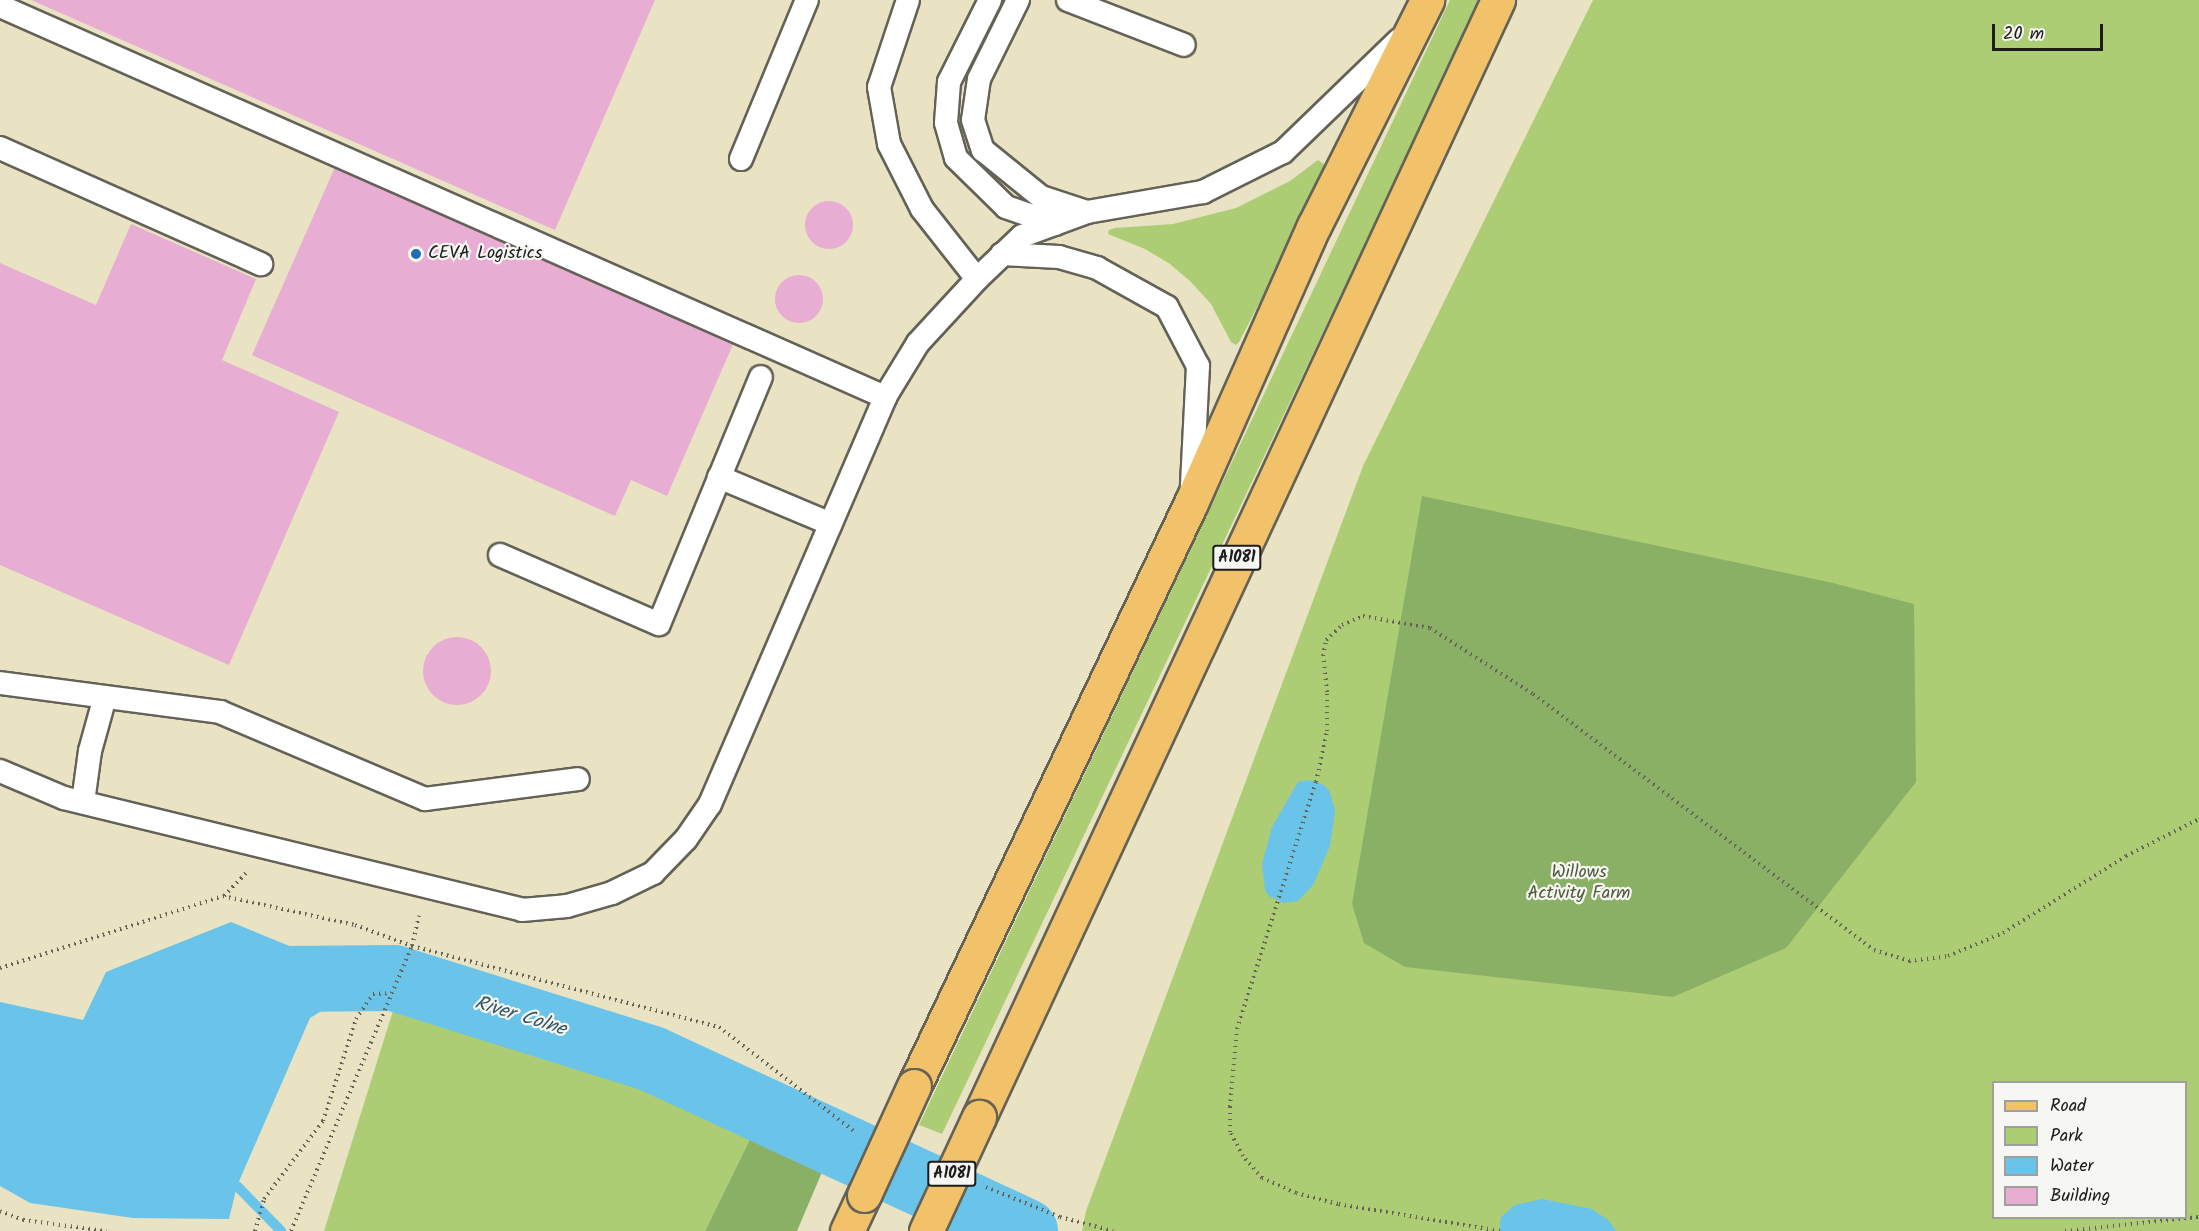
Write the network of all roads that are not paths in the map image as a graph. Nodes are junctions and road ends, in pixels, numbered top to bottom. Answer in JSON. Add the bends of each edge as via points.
{"nodes":[{"id":1,"x":807,"y":0,"type":"edge"},
{"id":2,"x":908,"y":0,"type":"edge"},
{"id":3,"x":990,"y":0,"type":"edge"},
{"id":4,"x":1018,"y":0,"type":"edge"},
{"id":5,"x":1068,"y":0,"type":"edge"},
{"id":6,"x":1498,"y":0,"type":"edge"},
{"id":7,"x":0,"y":6,"type":"edge"},
{"id":8,"x":1421,"y":12,"type":"edge"},
{"id":9,"x":1184,"y":45,"type":"dead end"},
{"id":10,"x":0,"y":148,"type":"edge"},
{"id":11,"x":741,"y":159,"type":"dead end"},
{"id":12,"x":1087,"y":212,"type":"junction"},
{"id":13,"x":1055,"y":224,"type":"junction"},
{"id":14,"x":1002,"y":254,"type":"junction"},
{"id":15,"x":261,"y":264,"type":"dead end"},
{"id":16,"x":977,"y":279,"type":"junction"},
{"id":17,"x":761,"y":377,"type":"dead end"},
{"id":18,"x":885,"y":397,"type":"junction"},
{"id":19,"x":719,"y":477,"type":"junction"},
{"id":20,"x":1191,"y":503,"type":"junction"},
{"id":21,"x":831,"y":524,"type":"junction"},
{"id":22,"x":500,"y":555,"type":"dead end"},
{"id":23,"x":0,"y":683,"type":"edge"},
{"id":24,"x":105,"y":697,"type":"junction"},
{"id":25,"x":0,"y":771,"type":"edge"},
{"id":26,"x":578,"y":779,"type":"dead end"},
{"id":27,"x":82,"y":802,"type":"junction"},
{"id":28,"x":847,"y":1231,"type":"edge"},
{"id":29,"x":926,"y":1231,"type":"edge"}],
"edges":[{"from":1,"to":11,"type":"lane"},
{"from":2,"to":16,"type":"lane","via":[[879,87],[889,144],[922,209]]},
{"from":3,"to":13,"type":"lane","via":[[950,82],[948,132],[956,158],[1005,207]]},
{"from":4,"to":12,"type":"lane","via":[[979,80],[973,120],[983,150],[1041,197]]},
{"from":5,"to":9,"type":"lane"},
{"from":6,"to":29,"type":"main road","number":"A1081","bridge":true},
{"from":7,"to":18,"type":"lane"},
{"from":8,"to":12,"type":"lane","via":[[1283,152],[1203,192]]},
{"from":8,"to":20,"type":"main road","via":[[1314,226]]},
{"from":10,"to":15,"type":"lane"},
{"from":12,"to":13,"type":"lane"},
{"from":13,"to":14,"type":"lane","via":[[1022,237]]},
{"from":14,"to":16,"type":"lane"},
{"from":14,"to":20,"type":"lane","via":[[1059,257],[1097,268],[1167,307],[1198,366]]},
{"from":16,"to":18,"type":"lane","via":[[918,343]]},
{"from":17,"to":19,"type":"lane"},
{"from":18,"to":21,"type":"lane"},
{"from":19,"to":21,"type":"lane"},
{"from":19,"to":22,"type":"lane","via":[[659,624]]},
{"from":20,"to":28,"type":"main road","bridge":true},
{"from":21,"to":27,"type":"lane","via":[[710,804],[686,839],[653,873],[601,896],[567,906],[522,910]]},
{"from":23,"to":24,"type":"lane"},
{"from":24,"to":26,"type":"lane","via":[[220,712],[425,799]]},
{"from":24,"to":27,"type":"lane","via":[[90,751]]},
{"from":25,"to":27,"type":"lane"}]}
